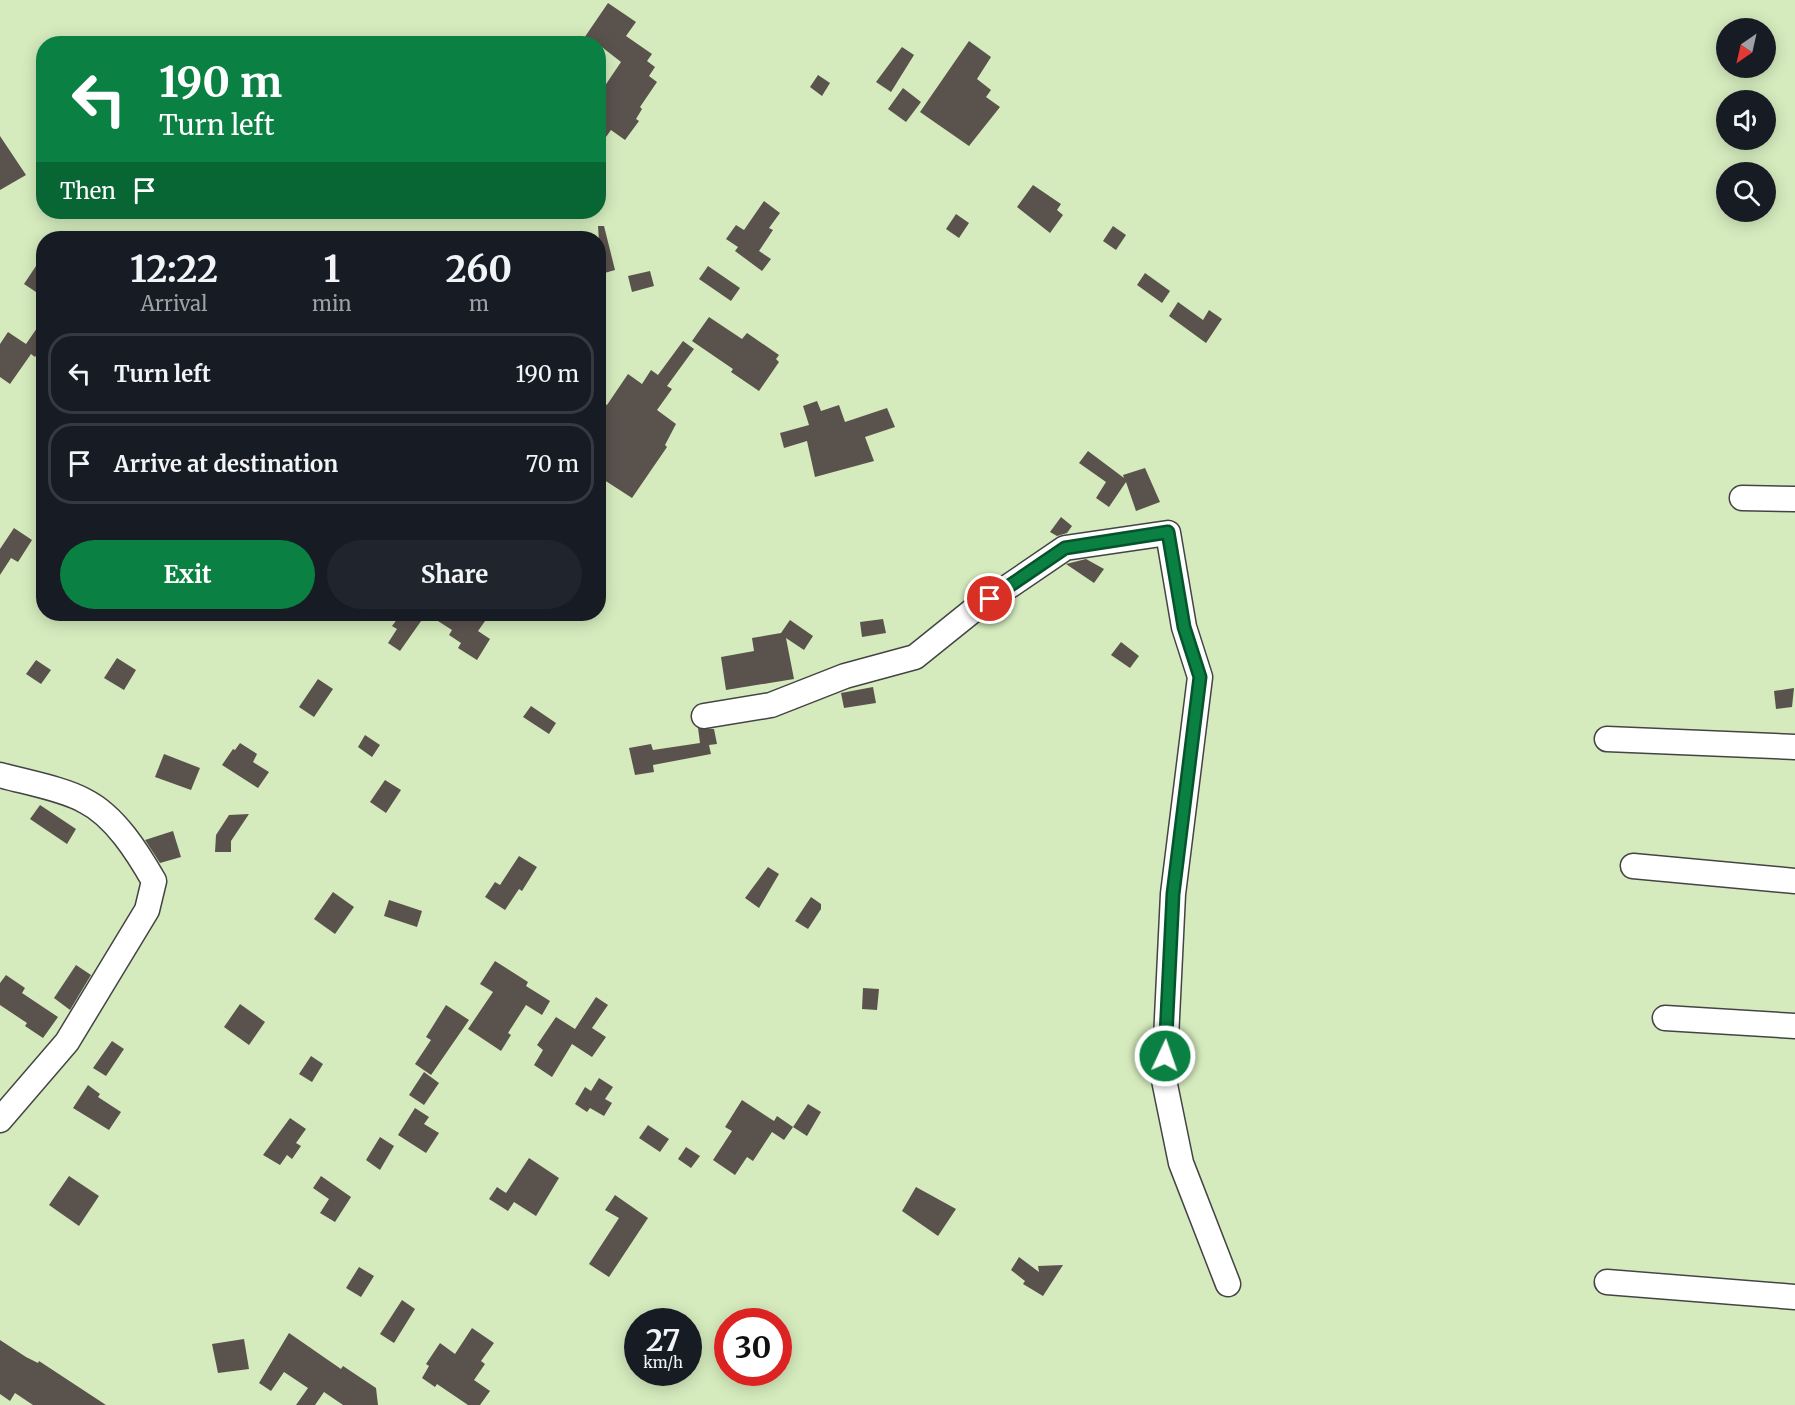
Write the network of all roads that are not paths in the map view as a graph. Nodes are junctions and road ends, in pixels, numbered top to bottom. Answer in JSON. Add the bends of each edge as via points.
{"nodes":[{"id":1,"x":1742,"y":498,"type":"dead end"},
{"id":2,"x":1795,"y":499,"type":"edge"},
{"id":3,"x":704,"y":716,"type":"dead end"},
{"id":4,"x":1607,"y":739,"type":"dead end"},
{"id":5,"x":1795,"y":747,"type":"edge"},
{"id":6,"x":0,"y":775,"type":"edge"},
{"id":7,"x":1633,"y":866,"type":"dead end"},
{"id":8,"x":1795,"y":882,"type":"edge"},
{"id":9,"x":1665,"y":1018,"type":"dead end"},
{"id":10,"x":1795,"y":1026,"type":"edge"},
{"id":11,"x":0,"y":1120,"type":"edge"},
{"id":12,"x":1607,"y":1282,"type":"dead end"},
{"id":13,"x":1228,"y":1284,"type":"dead end"},
{"id":14,"x":1795,"y":1297,"type":"edge"}],
"edges":[{"from":1,"to":2,"type":"street"},
{"from":3,"to":13,"type":"street","via":[[771,705],[845,676],[915,657],[971,612],[1065,548],[1168,532],[1184,627],[1200,677],[1173,894],[1164,1080],[1181,1163]]},
{"from":4,"to":5,"type":"street"},
{"from":6,"to":11,"type":"street","via":[[85,800],[106,815],[154,882],[147,910],[67,1042]]},
{"from":7,"to":8,"type":"street"},
{"from":9,"to":10,"type":"street"},
{"from":12,"to":14,"type":"street"}]}
